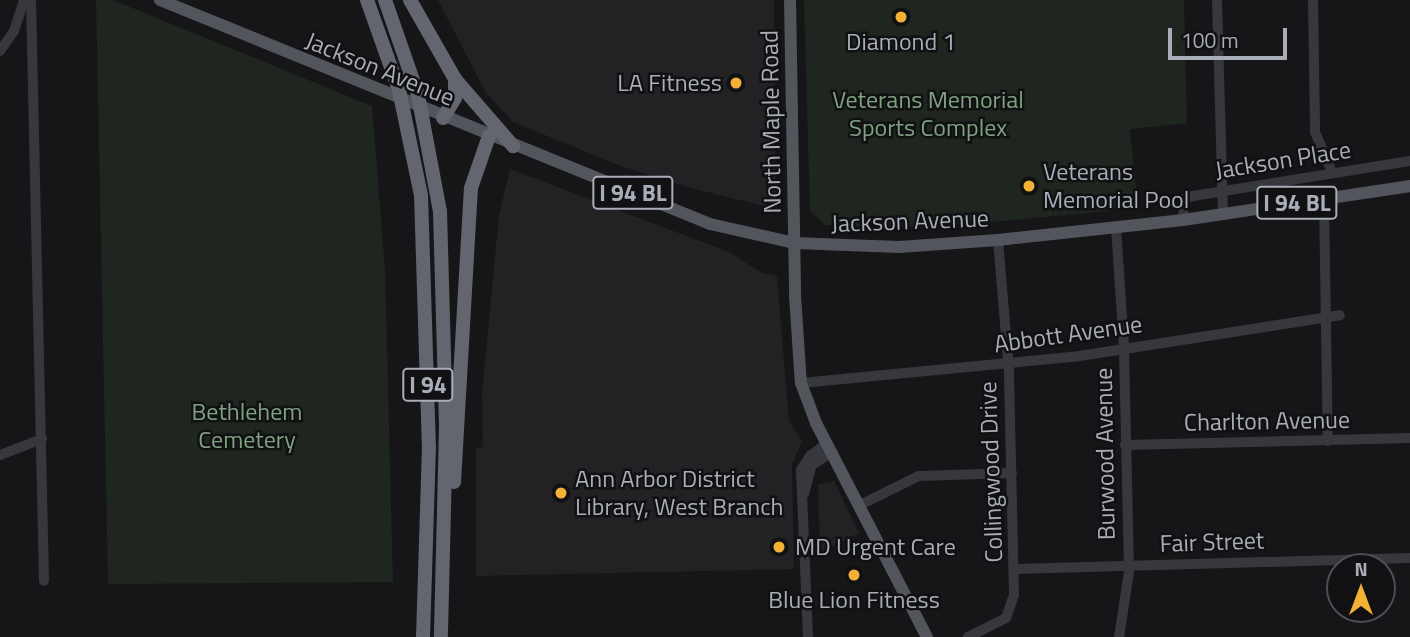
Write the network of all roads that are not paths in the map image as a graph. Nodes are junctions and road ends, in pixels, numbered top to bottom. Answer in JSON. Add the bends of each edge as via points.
{"nodes":[{"id":1,"x":24,"y":0,"type":"edge"},
{"id":2,"x":31,"y":0,"type":"edge"},
{"id":3,"x":160,"y":0,"type":"edge"},
{"id":4,"x":367,"y":0,"type":"edge"},
{"id":5,"x":385,"y":0,"type":"edge"},
{"id":6,"x":410,"y":0,"type":"edge"},
{"id":7,"x":790,"y":0,"type":"edge"},
{"id":8,"x":1217,"y":0,"type":"edge"},
{"id":9,"x":1313,"y":0,"type":"edge"},
{"id":10,"x":0,"y":51,"type":"edge"},
{"id":11,"x":455,"y":79,"type":"junction"},
{"id":12,"x":443,"y":118,"type":"junction"},
{"id":13,"x":489,"y":136,"type":"junction"},
{"id":14,"x":513,"y":146,"type":"junction"},
{"id":15,"x":1410,"y":161,"type":"edge"},
{"id":16,"x":1332,"y":172,"type":"junction"},
{"id":17,"x":1410,"y":186,"type":"edge"},
{"id":18,"x":1221,"y":191,"type":"junction"},
{"id":19,"x":1324,"y":199,"type":"junction"},
{"id":20,"x":1223,"y":215,"type":"junction"},
{"id":21,"x":1183,"y":220,"type":"junction"},
{"id":22,"x":1116,"y":228,"type":"junction"},
{"id":23,"x":998,"y":240,"type":"junction"},
{"id":24,"x":794,"y":243,"type":"junction"},
{"id":25,"x":1340,"y":315,"type":"dead end"},
{"id":26,"x":1328,"y":316,"type":"junction"},
{"id":27,"x":1124,"y":349,"type":"junction"},
{"id":28,"x":1008,"y":364,"type":"junction"},
{"id":29,"x":801,"y":383,"type":"junction"},
{"id":30,"x":1410,"y":438,"type":"edge"},
{"id":31,"x":42,"y":439,"type":"junction"},
{"id":32,"x":1328,"y":441,"type":"junction"},
{"id":33,"x":1125,"y":445,"type":"junction"},
{"id":34,"x":829,"y":447,"type":"junction"},
{"id":35,"x":0,"y":455,"type":"edge"},
{"id":36,"x":1012,"y":473,"type":"junction"},
{"id":37,"x":860,"y":505,"type":"junction"},
{"id":38,"x":444,"y":549,"type":"junction"},
{"id":39,"x":1410,"y":558,"type":"edge"},
{"id":40,"x":1129,"y":565,"type":"junction"},
{"id":41,"x":1015,"y":569,"type":"junction"},
{"id":42,"x":44,"y":581,"type":"dead end"},
{"id":43,"x":423,"y":637,"type":"edge"},
{"id":44,"x":441,"y":637,"type":"edge"},
{"id":45,"x":808,"y":637,"type":"edge"},
{"id":46,"x":927,"y":637,"type":"edge"},
{"id":47,"x":968,"y":637,"type":"edge"},
{"id":48,"x":1119,"y":637,"type":"edge"}],
"edges":[{"from":1,"to":10,"type":"street","via":[[14,31]]},
{"from":2,"to":31,"type":"street"},
{"from":3,"to":12,"type":"main road","name":"Jackson Avenue","number":"I 94 BL"},
{"from":4,"to":43,"type":"highway","number":"I 94","via":[[393,69],[421,195],[429,458]]},
{"from":5,"to":38,"type":"highway","number":"I 94","via":[[413,78],[440,211]]},
{"from":6,"to":11,"type":"highway"},
{"from":7,"to":24,"type":"main road","name":"North Maple Road"},
{"from":8,"to":18,"type":"street"},
{"from":9,"to":16,"type":"street","via":[[1315,132]]},
{"from":11,"to":12,"type":"highway","via":[[455,98]]},
{"from":11,"to":14,"type":"highway"},
{"from":12,"to":13,"type":"main road","name":"Jackson Avenue","number":"I 94 BL"},
{"from":13,"to":14,"type":"main road","name":"Jackson Avenue","number":"I 94 BL"},
{"from":13,"to":38,"type":"highway","via":[[471,188],[455,476]]},
{"from":14,"to":24,"type":"main road","name":"Jackson Avenue","number":"I 94 BL","via":[[710,224]]},
{"from":15,"to":16,"type":"street","name":"Jackson Place"},
{"from":16,"to":18,"type":"street","name":"Jackson Place"},
{"from":17,"to":19,"type":"main road","name":"Jackson Avenue","number":"I 94 BL"},
{"from":18,"to":20,"type":"street"},
{"from":18,"to":21,"type":"street","name":"Jackson Place","via":[[1184,199]]},
{"from":19,"to":20,"type":"main road","name":"Jackson Avenue","number":"I 94 BL"},
{"from":19,"to":26,"type":"street"},
{"from":20,"to":21,"type":"main road","name":"Jackson Avenue","number":"I 94 BL"},
{"from":21,"to":22,"type":"main road","name":"Jackson Avenue","number":"I 94 BL"},
{"from":22,"to":23,"type":"main road","name":"Jackson Avenue","number":"I 94 BL"},
{"from":22,"to":27,"type":"street","name":"Burwood Avenue"},
{"from":23,"to":24,"type":"main road","name":"Jackson Avenue","number":"I 94 BL","via":[[899,247]]},
{"from":23,"to":28,"type":"street","name":"Collingwood Drive"},
{"from":24,"to":29,"type":"main road","name":"North Maple Road"},
{"from":25,"to":26,"type":"street","name":"Abbott Avenue"},
{"from":26,"to":27,"type":"street","name":"Abbott Avenue"},
{"from":26,"to":32,"type":"street"},
{"from":27,"to":28,"type":"street","name":"Abbott Avenue"},
{"from":27,"to":33,"type":"street","name":"Burwood Avenue"},
{"from":28,"to":29,"type":"street","name":"Abbott Avenue"},
{"from":28,"to":36,"type":"street","name":"Collingwood Drive"},
{"from":29,"to":34,"type":"main road"},
{"from":30,"to":32,"type":"street","name":"Charlton Avenue"},
{"from":31,"to":35,"type":"street"},
{"from":31,"to":42,"type":"street"},
{"from":32,"to":33,"type":"street","name":"Charlton Avenue"},
{"from":33,"to":40,"type":"street","name":"Burwood Avenue"},
{"from":34,"to":37,"type":"main road"},
{"from":34,"to":45,"type":"street","via":[[812,466],[804,494]]},
{"from":36,"to":37,"type":"street","via":[[919,476]]},
{"from":36,"to":41,"type":"street","name":"Collingwood Drive"},
{"from":37,"to":46,"type":"main road"},
{"from":38,"to":44,"type":"highway","number":"I 94"},
{"from":39,"to":40,"type":"street","name":"Fair Street"},
{"from":40,"to":41,"type":"street","name":"Fair Street"},
{"from":40,"to":48,"type":"street","name":"Burwood Avenue"},
{"from":41,"to":47,"type":"street","name":"Collingwood Drive","via":[[1014,595],[1006,618]]}]}
